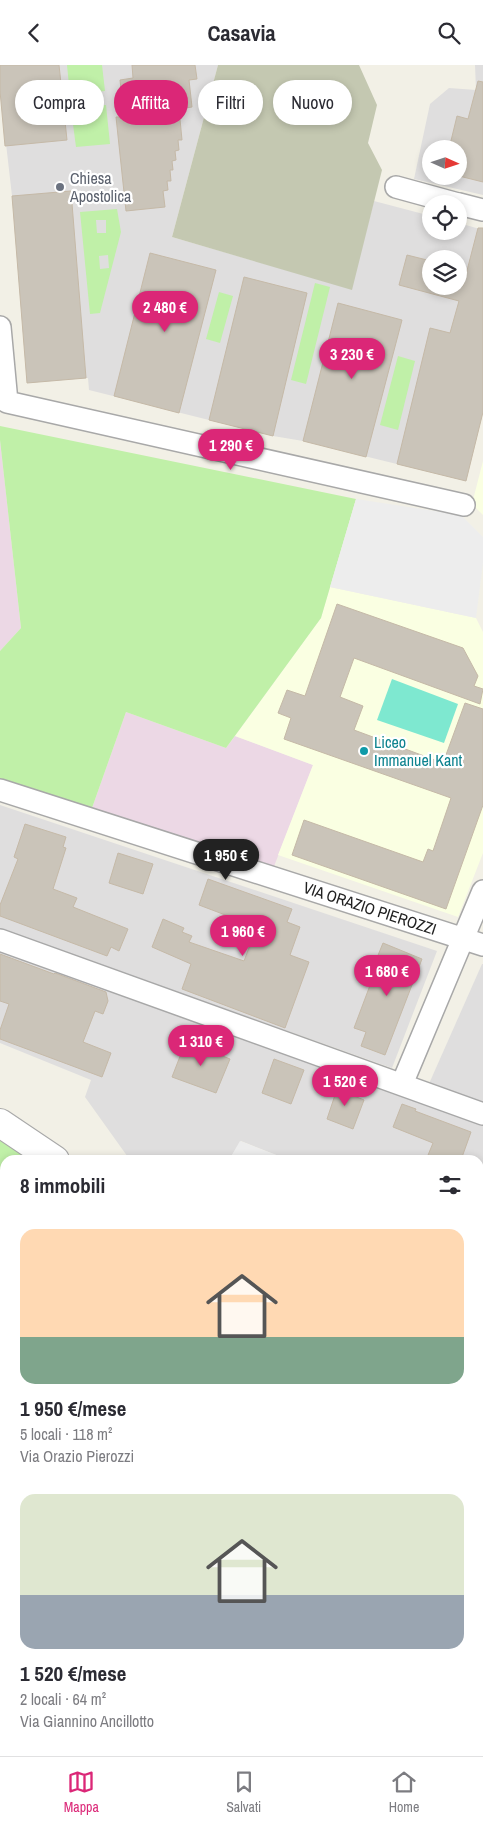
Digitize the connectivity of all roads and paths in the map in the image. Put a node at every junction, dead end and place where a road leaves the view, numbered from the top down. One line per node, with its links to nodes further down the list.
1 (396, 187): 2 (street)
2 (425, 195)
3 (467, 206): 4 (street)
4 (483, 210)
5 (0, 327): 6 (street)
6 (464, 505)
7 (0, 790): 10 (street, VIA ORAZIO PIEROZZI)
8 (483, 891): 10 (street)
9 (0, 940): 11 (street)
10 (473, 941): 11 (street)
11 (402, 1084): 12 (street)
12 (483, 1114)
13 (0, 1123): 14 (street)
14 (48, 1155)

